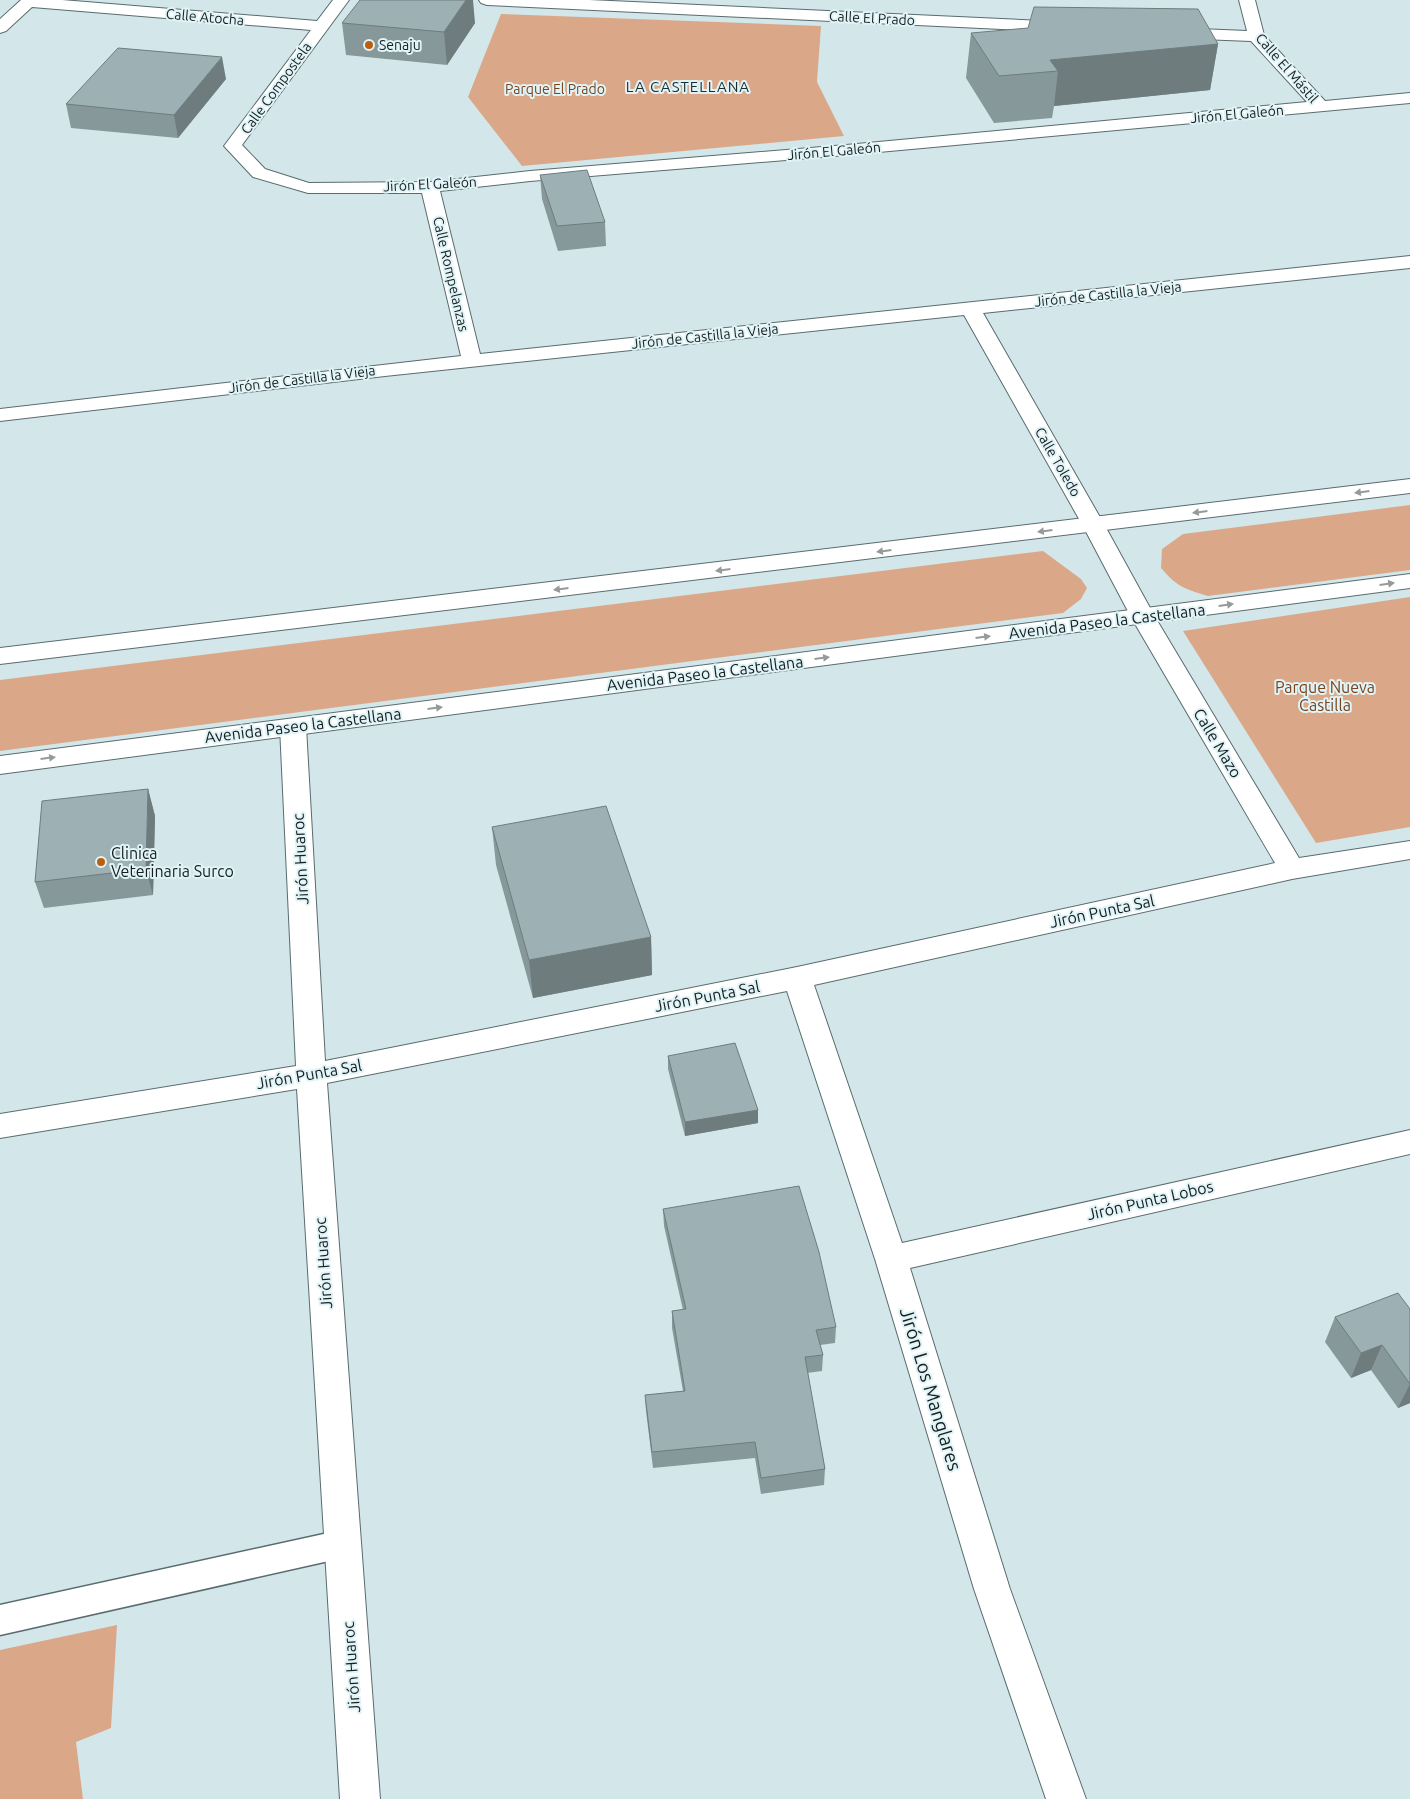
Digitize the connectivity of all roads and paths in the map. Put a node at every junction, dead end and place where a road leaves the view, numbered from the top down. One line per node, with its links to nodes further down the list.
1 (341, 0): 5 (street, Calle Compostela)
2 (487, 0): 7 (street, Calle El Prado)
3 (1248, 0): 9 (street, Calle El Mástil)
4 (29, 1): 5 (street, Calle Atocha); 6 (street)
5 (322, 26): 12 (street, Calle Compostela)
6 (0, 28)
7 (1077, 28)
8 (1156, 32): 9 (street)
9 (1256, 36): 11 (street, Calle El Mástil)
10 (1410, 98): 11 (street, Jirón El Galeón)
11 (1320, 106): 13 (street, Jirón El Galeón)
12 (259, 173): 13 (street, Jirón El Galeón)
13 (430, 186): 16 (street, Calle Rompelanzas)
14 (1410, 262): 15 (street, Jirón de Castilla la Vieja)
15 (970, 308): 16 (street, Jirón de Castilla la Vieja); 19 (street, Calle Toledo)
16 (472, 361): 17 (street, Jirón de Castilla la Vieja)
17 (0, 415)
18 (1410, 486): 19 (street, one-way to 19)
19 (1094, 526): 21 (street, Calle Toledo); 22 (street, one-way to 22)
20 (1410, 581): 21 (street, Avenida Paseo la Castellana, one-way to 20)
21 (1143, 617): 23 (street, Avenida Paseo la Castellana, one-way to 21); 26 (street, Calle Mazo)
22 (0, 656)
23 (293, 727): 24 (street, Avenida Paseo la Castellana, one-way to 23); 28 (street, Jirón Huaroc)
24 (0, 765)
25 (1410, 850): 26 (street, Jirón Punta Sal)
26 (1292, 869): 27 (street, Jirón Punta Sal)
27 (797, 978): 28 (street, Jirón Punta Sal); 31 (street, Jirón Los Manglares)
28 (311, 1075): 29 (street, Jirón Punta Sal); 32 (street, Jirón Huaroc)
29 (0, 1126)
30 (1410, 1142): 31 (street, Jirón Punta Lobos)
31 (891, 1259): 35 (street, Jirón Los Manglares)
32 (342, 1544): 33 (lane); 34 (street, Jirón Huaroc)
33 (0, 1620)
34 (360, 1799)
35 (1066, 1799)

